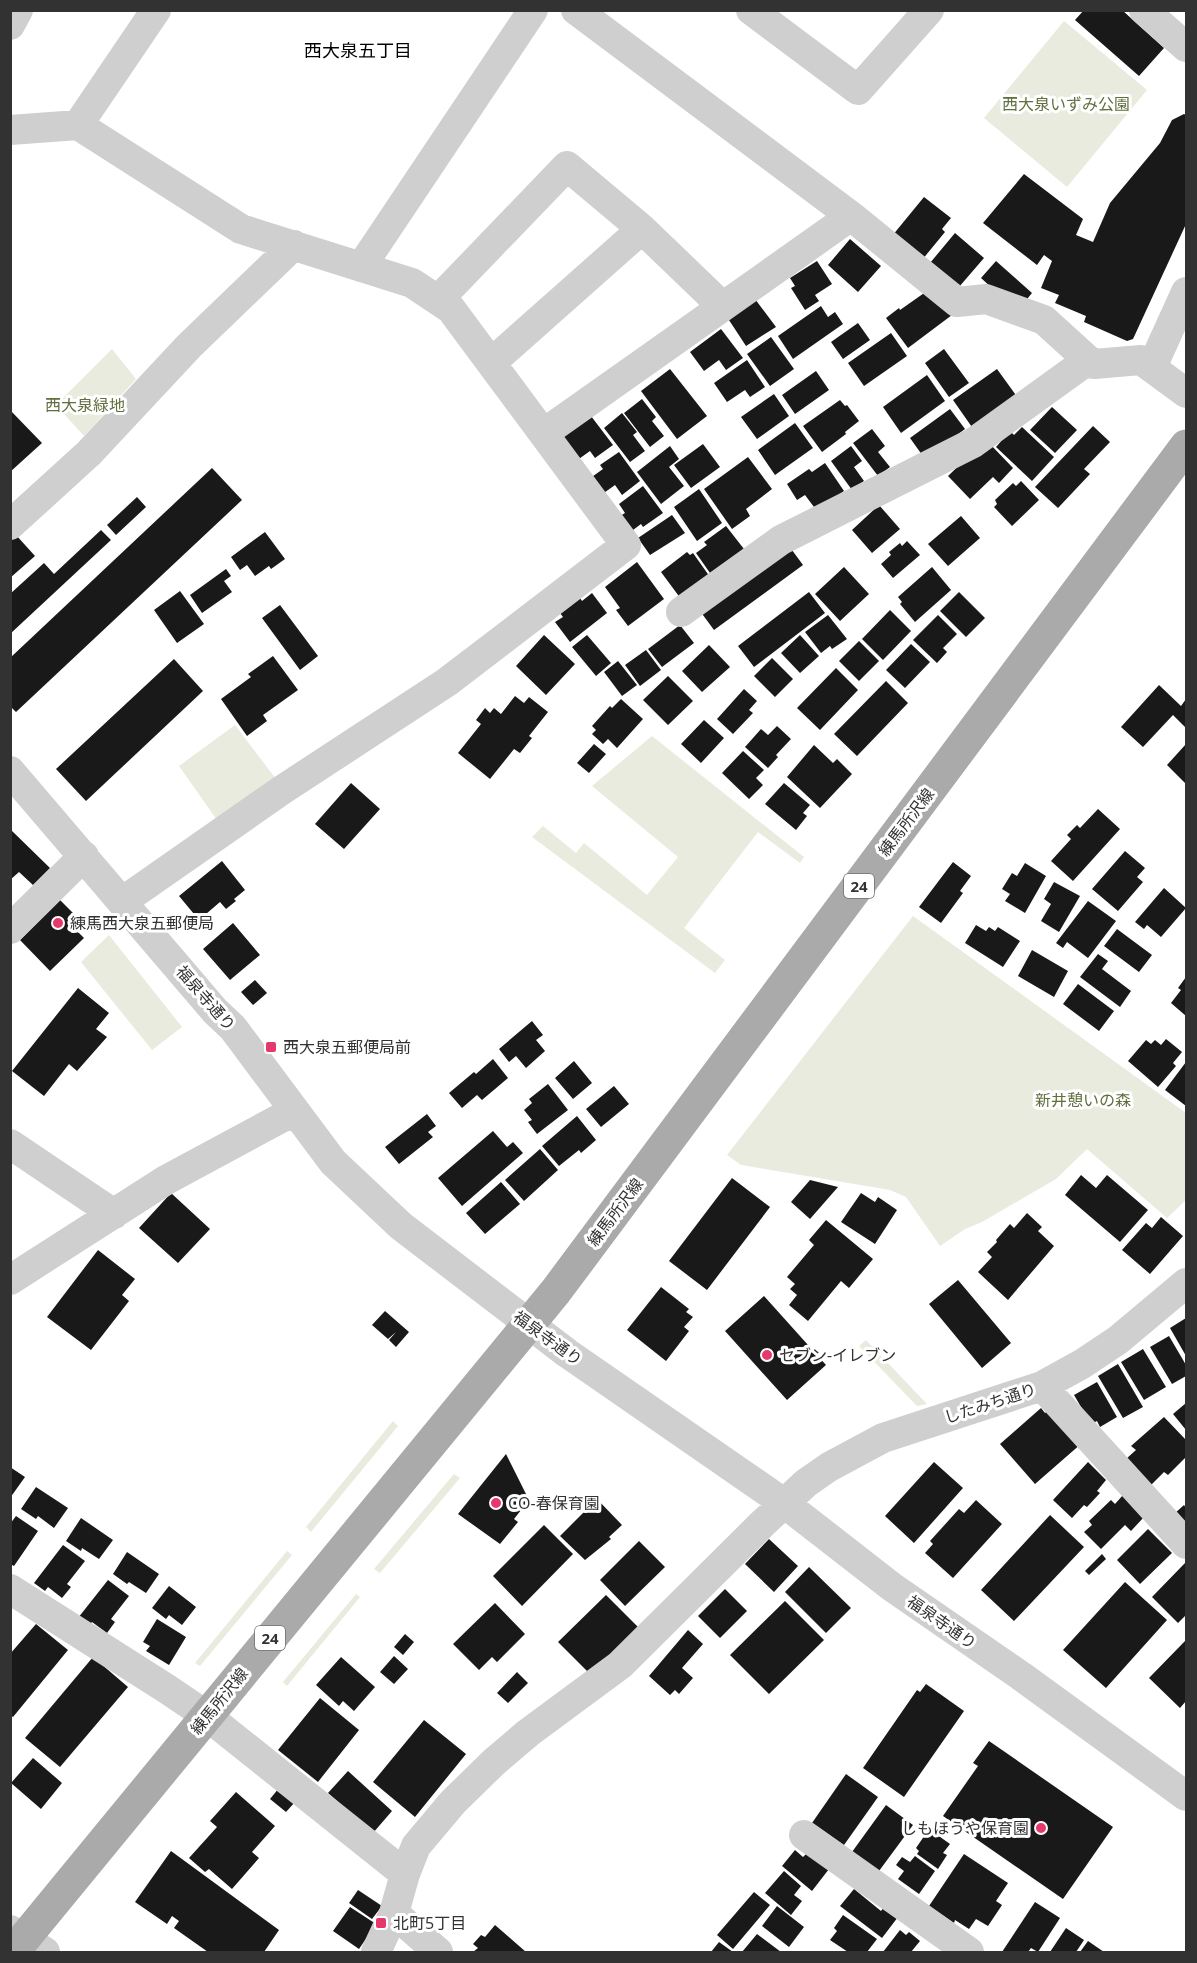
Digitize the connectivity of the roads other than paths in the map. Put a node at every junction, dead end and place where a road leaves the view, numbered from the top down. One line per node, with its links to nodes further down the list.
1 (18, 10): 8 (street)
2 (156, 10): 10 (street)
3 (533, 10): 15 (street)
4 (576, 10): 12 (street)
5 (751, 10): 6 (street)
6 (929, 10)
7 (1144, 10): 9 (street)
8 (10, 25)
9 (1186, 48)
10 (78, 125): 11 (street); 14 (street)
11 (10, 130)
12 (851, 216): 18 (street); 19 (street)
13 (642, 229): 17 (street); 18 (street); 20 (street)
14 (294, 245): 15 (street); 25 (street)
15 (361, 267): 17 (street)
16 (1186, 292): 21 (street)
17 (438, 300): 20 (street)
18 (722, 306): 23 (street)
19 (1088, 360): 21 (street); 26 (street)
20 (491, 363): 23 (street)
21 (1152, 367): 22 (street)
22 (1186, 393)
23 (544, 433): 29 (street)
24 (1186, 446): 36 (main road, 練馬所沢線 / 24)
25 (10, 525)
26 (681, 612)
27 (10, 771): 28 (street, 福泉寺通り)
28 (84, 856): 29 (street, 福泉寺通り); 30 (street)
29 (123, 901): 31 (street, 福泉寺通り)
30 (10, 928)
31 (294, 1111): 33 (street); 36 (street, 福泉寺通り)
32 (10, 1144): 33 (street)
33 (114, 1214): 34 (street)
34 (10, 1280)
35 (1186, 1283): 37 (street, したみち通り)
36 (529, 1324): 38 (street, 福泉寺通り); 41 (main road, 練馬所沢線 / 24)
37 (1042, 1386): 38 (street, したみち通り); 39 (street)
38 (784, 1503): 42 (street, 福泉寺通り); 44 (street, したみち通り)
39 (1186, 1545)
40 (10, 1589): 41 (street)
41 (207, 1716): 44 (street); 46 (main road, 練馬所沢線 / 24)
42 (1186, 1796)
43 (804, 1835): 49 (street)
44 (405, 1874): 45 (street, したみち通り)
45 (394, 1913): 47 (street, したみち通り); 48 (street)
46 (23, 1944)
47 (376, 1953)
48 (438, 1953)
49 (969, 1953)

